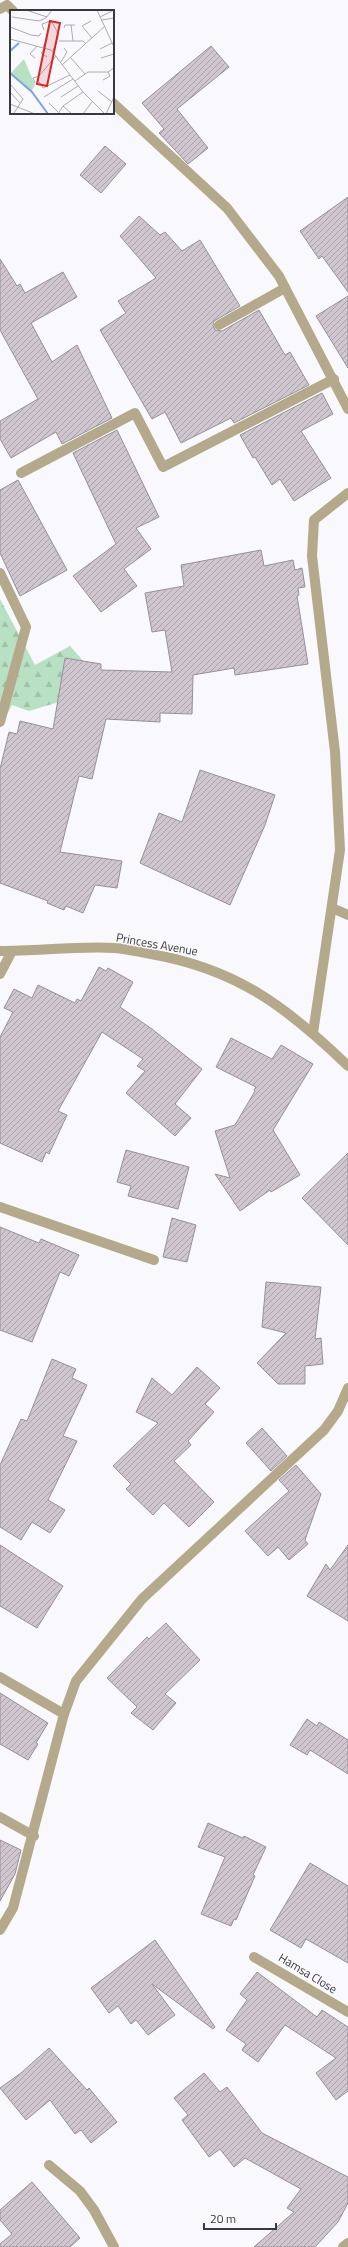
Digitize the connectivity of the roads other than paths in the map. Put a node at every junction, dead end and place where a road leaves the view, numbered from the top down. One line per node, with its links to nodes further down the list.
1 (0, 9): 2 (street)
2 (12, 10)
3 (114, 104): 4 (street)
4 (285, 288): 5 (street); 6 (street)
5 (219, 325)
6 (334, 379): 7 (street); 8 (street)
7 (348, 409)
8 (20, 473)
9 (348, 493): 12 (street)
10 (0, 574): 11 (street)
11 (0, 722)
12 (332, 908): 13 (street); 17 (street)
13 (348, 915)
14 (0, 951): 15 (street, Princess Avenue)
15 (12, 951): 16 (street); 17 (street, Princess Avenue)
16 (0, 974)
17 (314, 1033): 18 (street, Princess Avenue)
18 (348, 1066)
19 (0, 1207): 20 (street)
20 (154, 1260)
21 (348, 1388): 23 (street)
22 (0, 1677): 23 (street)
23 (64, 1714): 25 (street)
24 (0, 1817): 25 (street)
25 (34, 1836): 26 (street)
26 (0, 1930)
27 (254, 1956): 28 (street, Hamsa Close)
28 (348, 2012)
29 (50, 2165): 31 (street)
30 (348, 2243): 32 (street)
31 (114, 2247)
32 (342, 2247)

